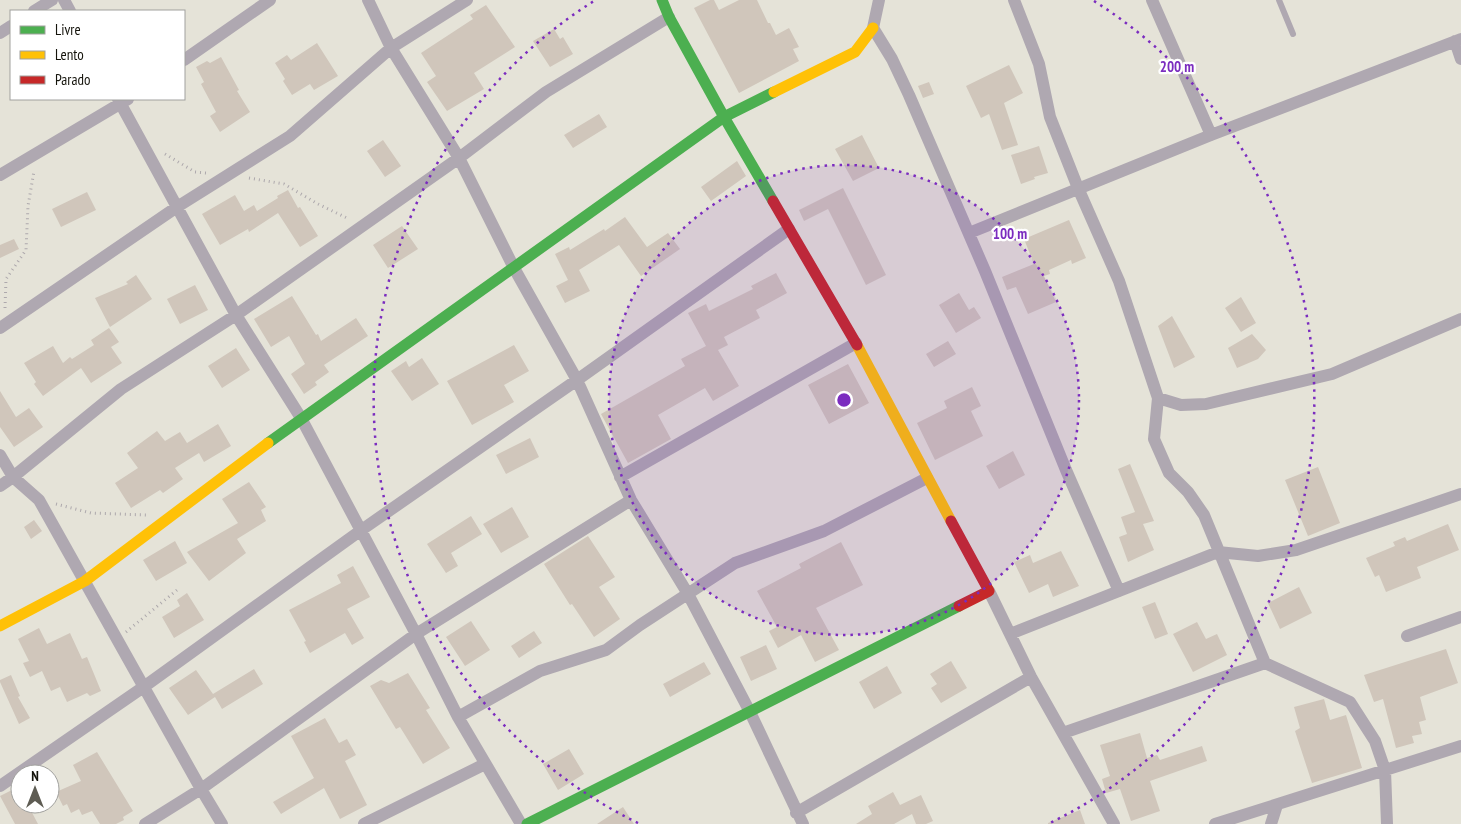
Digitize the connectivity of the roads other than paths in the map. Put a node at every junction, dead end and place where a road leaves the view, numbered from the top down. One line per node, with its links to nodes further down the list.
1 (52, 0): 10 (street)
2 (270, 0): 16 (street)
3 (368, 0): 15 (street)
4 (467, 0): 15 (street)
5 (662, 0): 11 (street)
6 (879, 0): 12 (street)
7 (1014, 0): 23 (street)
8 (1152, 0): 20 (street)
9 (1279, 0): 13 (lane)
10 (36, 10)
11 (669, 17): 19 (street); 21 (street)
12 (873, 28): 19 (street); 26 (street)
13 (1293, 34)
14 (1458, 40): 17 (street); 20 (street)
15 (391, 48): 21 (street); 24 (street)
16 (185, 59)
17 (1461, 59)
18 (122, 101): 22 (street); 24 (street)
19 (724, 118): 25 (street); 27 (street)
20 (1211, 135): 23 (street)
21 (459, 158): 27 (street); 28 (street)
22 (0, 175)
23 (1078, 188): 26 (street); 33 (street)
24 (176, 207): 28 (street); 30 (street)
25 (790, 229): 31 (street); 32 (street)
26 (969, 232): 46 (street)
27 (514, 268): 32 (street); 34 (street)
28 (236, 315): 34 (street); 36 (street)
29 (1461, 319): 33 (street)
30 (2, 326)
31 (856, 343): 37 (street); 38 (street)
32 (577, 380): 37 (street); 42 (street)
33 (1158, 398): 43 (street)
34 (301, 418): 42 (street); 44 (street)
35 (0, 455): 36 (street)
36 (13, 477): 39 (street); 44 (street)
37 (620, 477): 41 (street)
38 (927, 478): 45 (street); 47 (street)
39 (0, 486)
40 (1461, 494): 43 (street)
41 (631, 500): 47 (street); 50 (street)
42 (360, 531): 50 (street); 55 (street)
43 (1218, 552): 46 (street); 53 (street)
44 (85, 581): 49 (street); 55 (street)
45 (989, 591): 51 (street); 56 (street)
46 (1119, 592): 51 (street)
47 (688, 594): 56 (street); 57 (street)
48 (1461, 617): 52 (street)
49 (0, 626)
50 (416, 634): 57 (street); 63 (street)
51 (1010, 634): 54 (street)
52 (1406, 636)
53 (1265, 663): 58 (street); 61 (street)
54 (1031, 677): 58 (street); 65 (street)
55 (144, 686): 62 (street); 63 (street)
56 (750, 712): 65 (street); 70 (street)
57 (458, 717): 60 (street)
58 (1063, 733): 71 (street)
59 (1461, 746): 61 (street)
60 (485, 764): 68 (street); 69 (street)
61 (1385, 770): 64 (street); 74 (street)
62 (0, 786)
63 (201, 789): 66 (street); 67 (street)
64 (1277, 805): 72 (street); 73 (street)
65 (800, 818)
66 (145, 824)
67 (222, 824)
68 (364, 824)
69 (521, 824)
70 (527, 824)
71 (1114, 824)
72 (1215, 824)
73 (1271, 824)
74 (1387, 824)

